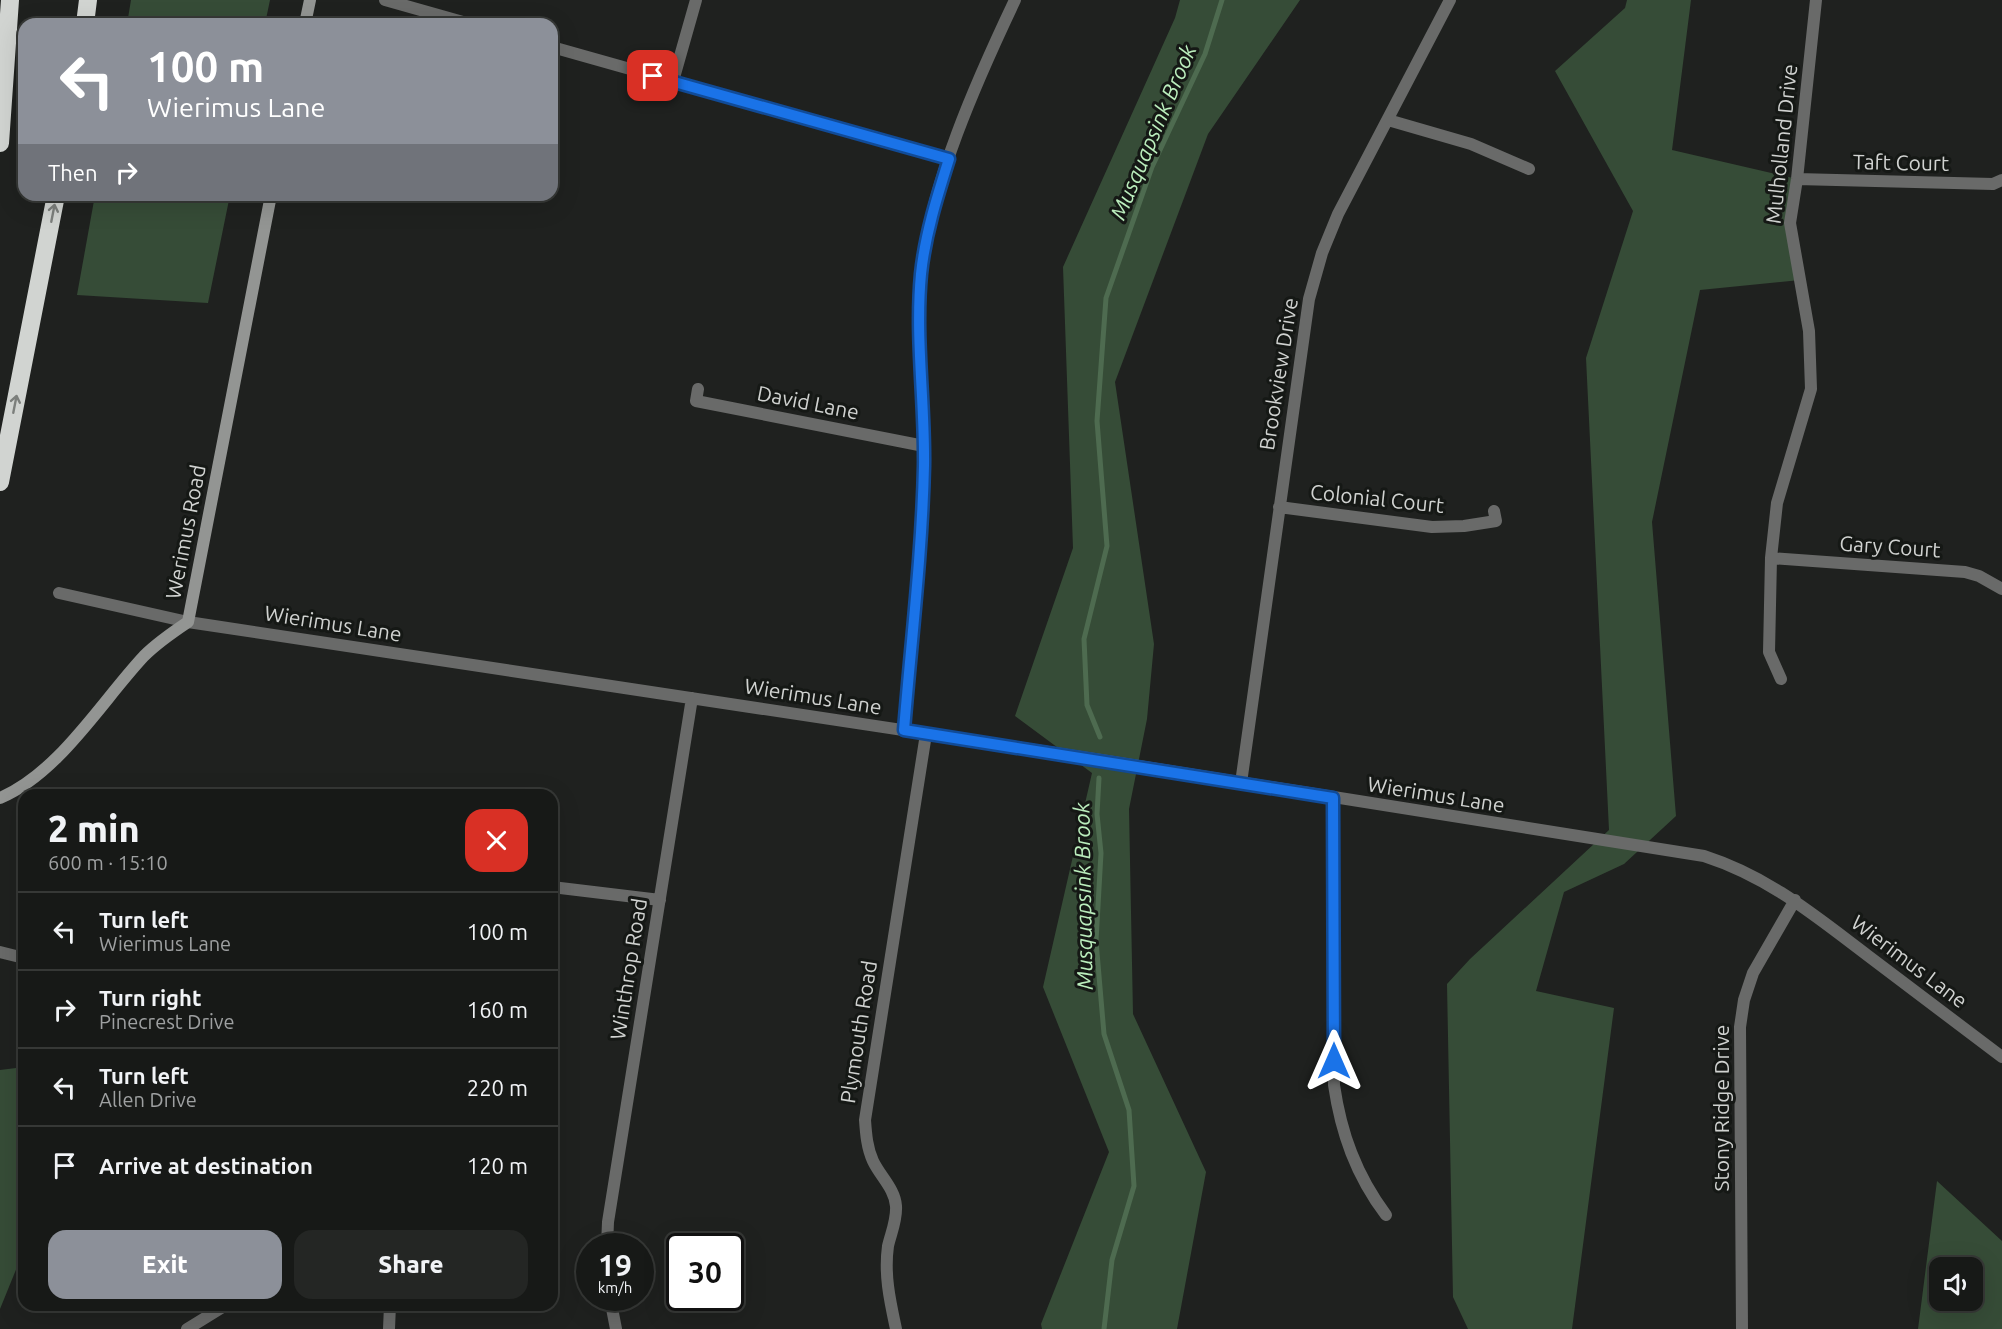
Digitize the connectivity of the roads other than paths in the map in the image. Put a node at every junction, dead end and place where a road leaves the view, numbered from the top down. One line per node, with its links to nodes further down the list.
1 (10, 0): 15 (highway)
2 (88, 0): 9 (highway)
3 (310, 0): 10 (main road)
4 (385, 0): 11 (street)
5 (696, 0): 13 (street)
6 (1016, 0): 16 (street)
7 (1450, 0): 14 (street, Brookview Drive)
8 (1816, 0): 18 (street, Mulholland Drive)
9 (86, 18)
10 (306, 18)
11 (449, 18)
12 (558, 49): 13 (street)
13 (674, 81): 16 (street)
14 (1388, 120): 17 (street); 25 (street, Brookview Drive)
15 (0, 143)
16 (949, 159): 23 (street)
17 (1529, 169)
18 (1797, 179): 19 (street, Taft Court); 27 (street, Mulholland Drive)
19 (2002, 180)
20 (55, 201): 24 (highway, one-way to 20)
21 (271, 201): 30 (main road, Werimus Road)
22 (698, 389): 23 (street, David Lane)
23 (924, 447): 33 (street)
24 (0, 482)
25 (1279, 507): 26 (street, Colonial Court); 35 (street, Brookview Drive)
26 (1494, 511)
27 (1771, 558): 28 (street, Gary Court); 31 (street, Mulholland Drive)
28 (2002, 589)
29 (58, 593): 30 (street, Wierimus Lane)
30 (188, 622): 32 (street, Wierimus Lane); 36 (main road, Werimus Road)
31 (1781, 679)
32 (692, 698): 33 (street, Wierimus Lane); 39 (street, Winthrop Road)
33 (904, 730): 34 (street, Wierimus Lane)
34 (926, 734): 35 (street, Wierimus Lane); 52 (street, Plymouth Road)
35 (1241, 783): 37 (street, Wierimus Lane)
36 (0, 798)
37 (1333, 798): 40 (street, Wierimus Lane); 44 (street)
38 (558, 888): 39 (street)
39 (660, 900): 45 (street, Winthrop Road)
40 (1795, 900): 43 (street, Wierimus Lane); 53 (street, Stony Ridge Drive)
41 (0, 952): 42 (street)
42 (18, 956)
43 (2002, 1058)
44 (1386, 1215)
45 (608, 1233)
46 (216, 1311): 49 (street)
47 (390, 1311): 50 (street)
48 (613, 1311): 51 (street)
49 (187, 1329)
50 (389, 1329)
51 (616, 1329)
52 (895, 1329)
53 (1742, 1329)

